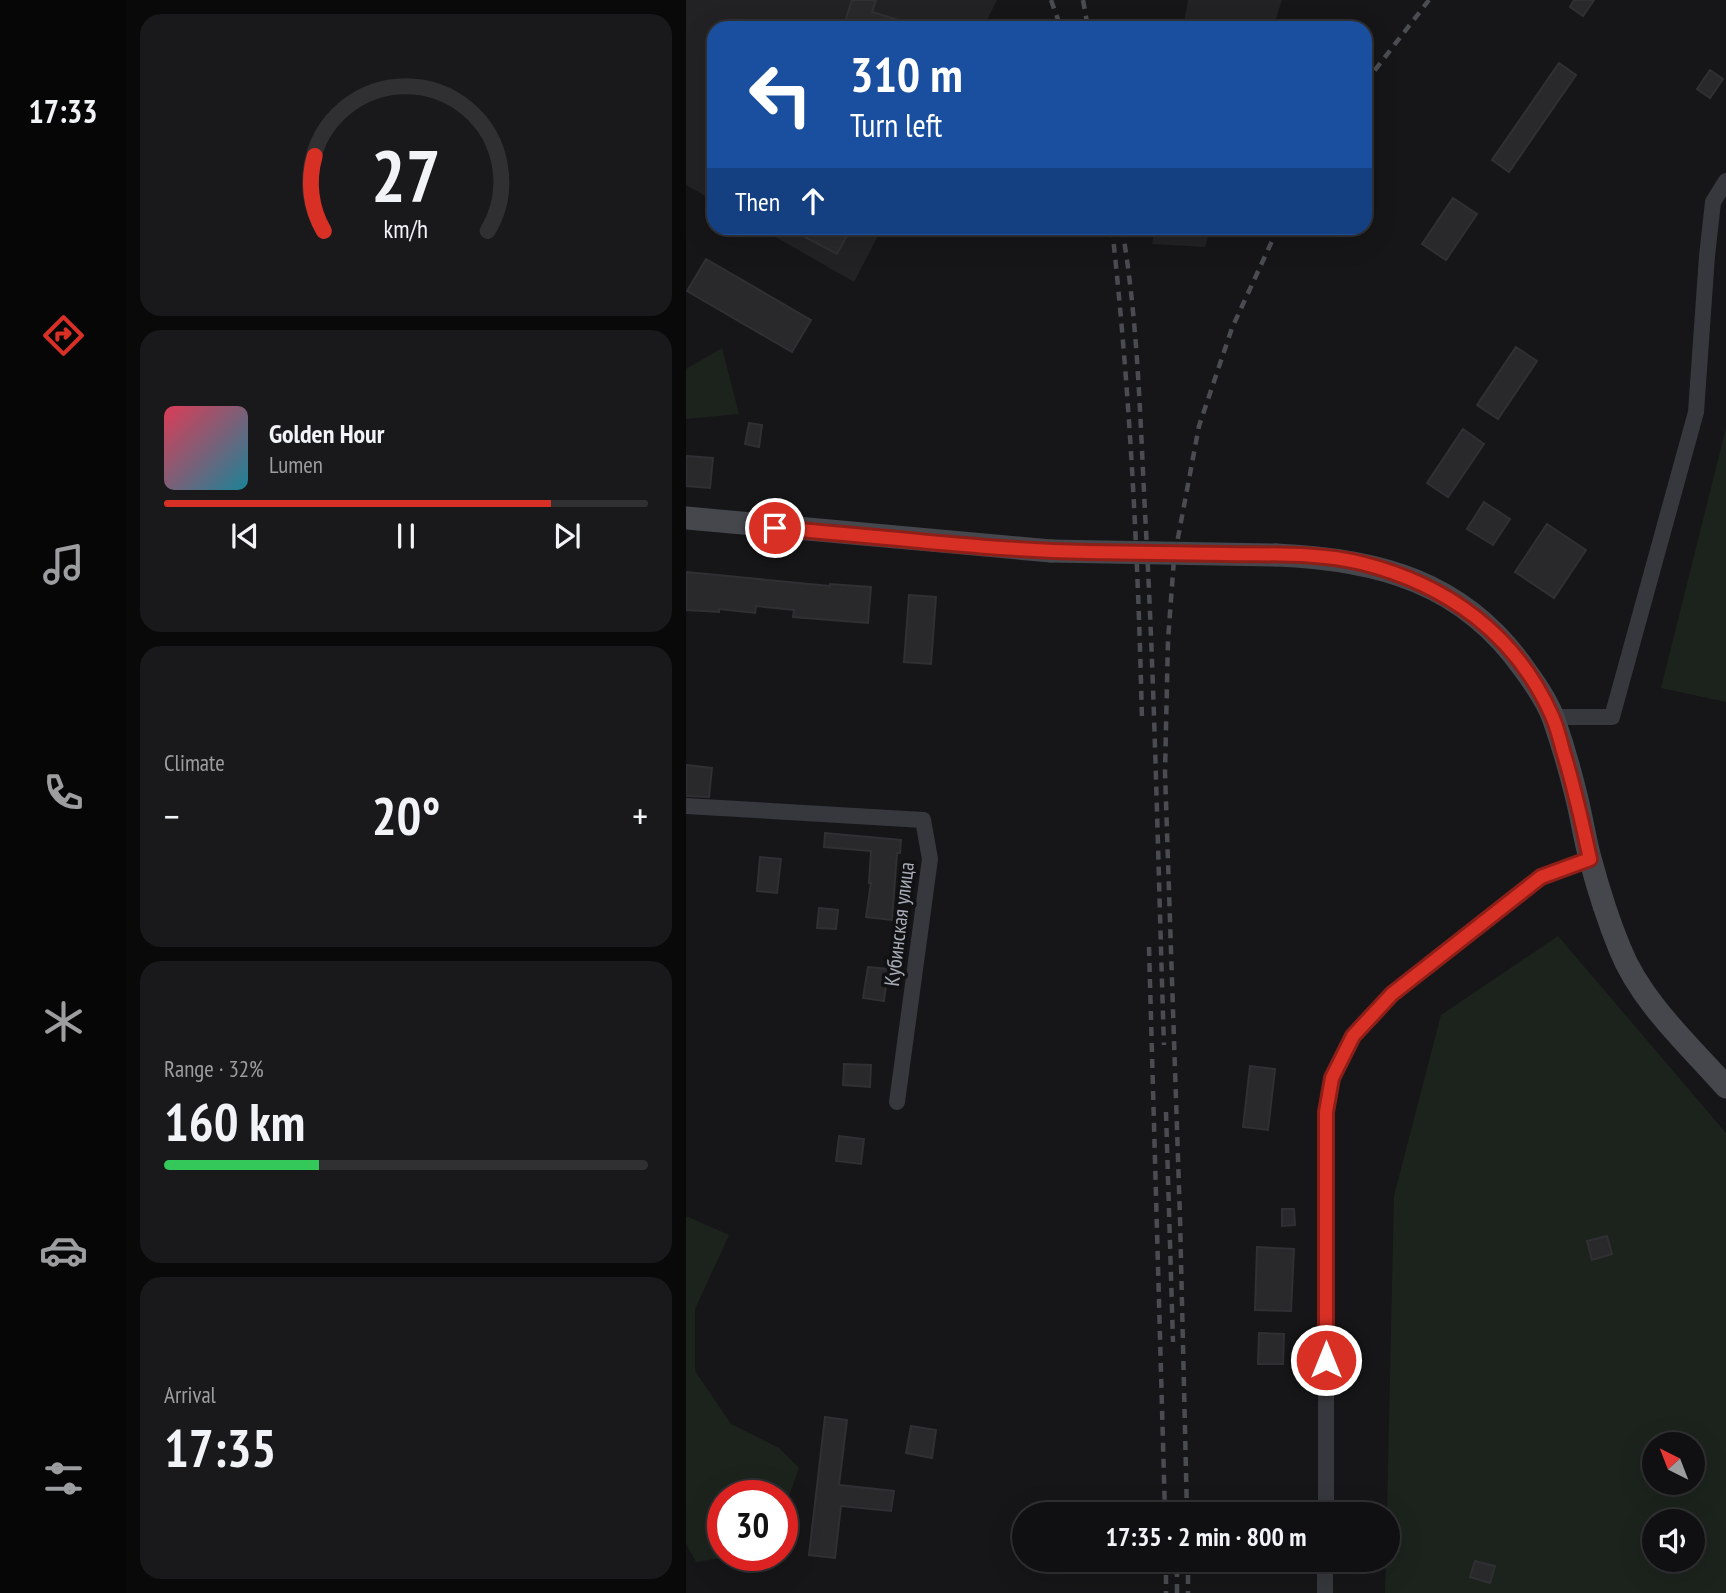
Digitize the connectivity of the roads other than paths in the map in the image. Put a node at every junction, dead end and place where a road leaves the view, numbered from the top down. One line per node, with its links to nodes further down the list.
1 (1726, 181): 3 (street)
2 (686, 518): 3 (main road, bridge)
3 (1553, 717): 5 (main road)
4 (686, 806): 7 (street, Кубинская улица)
5 (1590, 859): 6 (main road); 8 (street)
6 (1726, 1087)
7 (897, 1102)
8 (1326, 1502)
9 (1325, 1572): 10 (street)
10 (1325, 1593)

